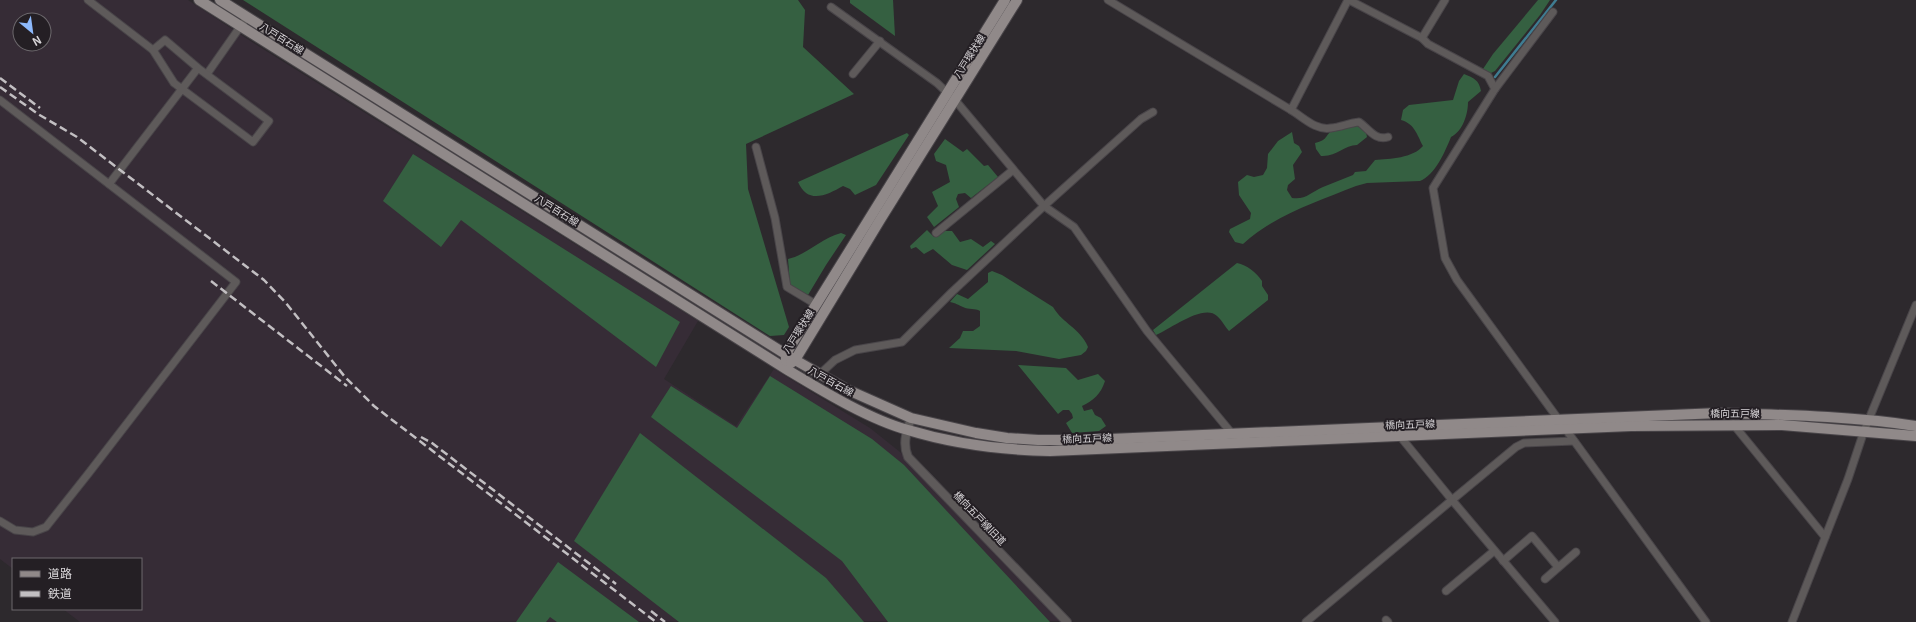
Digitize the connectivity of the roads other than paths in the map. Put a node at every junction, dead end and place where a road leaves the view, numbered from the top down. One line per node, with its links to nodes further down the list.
1 (88, 0): 15 (street)
2 (199, 0): 12 (main road, 八戸百石線)
3 (220, 0): 11 (main road, 八戸百石線)
4 (1005, 0): 21 (main road, 八戸環状線)
5 (1017, 0): 21 (main road, 八戸環状線)
6 (1108, 0): 23 (street)
7 (1349, 0): 13 (street); 23 (street)
8 (1445, 0): 13 (street)
9 (832, 6): 14 (street)
10 (1553, 12): 20 (street)
11 (247, 17): 12 (street); 33 (main road, 八戸百石線)
12 (241, 26): 17 (street); 34 (main road, 八戸百石線)
13 (1422, 38): 20 (street)
14 (880, 41): 18 (street); 21 (street)
15 (153, 50): 16 (street); 19 (street)
16 (198, 68): 17 (street); 19 (street)
17 (207, 74): 19 (street)
18 (853, 74)
19 (182, 89): 28 (street)
20 (1495, 89): 37 (street)
21 (951, 97): 27 (street); 31 (main road, 八戸環状線); 33 (main road, 八戸環状線)
22 (0, 100): 28 (street)
23 (1291, 110): 25 (street)
24 (1153, 112): 29 (street)
25 (1388, 137)
26 (756, 147): 31 (street)
27 (1013, 170): 29 (street); 30 (street)
28 (109, 184): 53 (street)
29 (1044, 206): 35 (street); 46 (street)
30 (936, 233)
31 (817, 305): 33 (main road, 八戸環状線)
32 (1916, 305): 38 (street)
33 (791, 357): 34 (main road, 八戸環状線); 35 (main road, 八戸百石線)
34 (786, 369): 42 (main road, 八戸百石線)
35 (820, 374): 36 (main road, 八戸百石線)
36 (911, 418): 42 (street, 橋向五戸線旧道); 46 (main road, 橋向五戸線)
37 (1558, 419): 38 (main road, 橋向五戸線); 40 (main road, 橋向五戸線); 44 (street)
38 (1869, 421): 41 (main road, 橋向五戸線); 45 (street)
39 (1733, 424): 44 (main road, 橋向五戸線); 45 (main road, 橋向五戸線); 54 (street)
40 (1393, 426): 46 (main road, 橋向五戸線); 48 (street)
41 (1916, 426)
42 (907, 430): 51 (main road, 橋向五戸線); 61 (street, 橋向五戸線旧道)
43 (1553, 430): 44 (main road, 橋向五戸線); 48 (main road, 橋向五戸線); 50 (street)
44 (1566, 430): 49 (street)
45 (1864, 431): 47 (main road, 橋向五戸線); 54 (street)
46 (1232, 432): 51 (street)
47 (1916, 436)
48 (1401, 437): 51 (main road, 橋向五戸線); 52 (street)
49 (1574, 441): 50 (street); 64 (street)
50 (1553, 442): 52 (street)
51 (1240, 443)
52 (1452, 500): 55 (street); 62 (street)
53 (0, 521)
54 (1825, 537): 65 (street)
55 (1494, 551): 57 (street); 60 (street)
56 (1576, 552): 58 (street)
57 (1503, 561): 58 (street); 63 (street)
58 (1558, 567): 59 (street)
59 (1545, 579)
60 (1446, 591)
61 (1067, 622)
62 (1306, 622)
63 (1555, 622)
64 (1706, 622)
65 (1792, 622)

